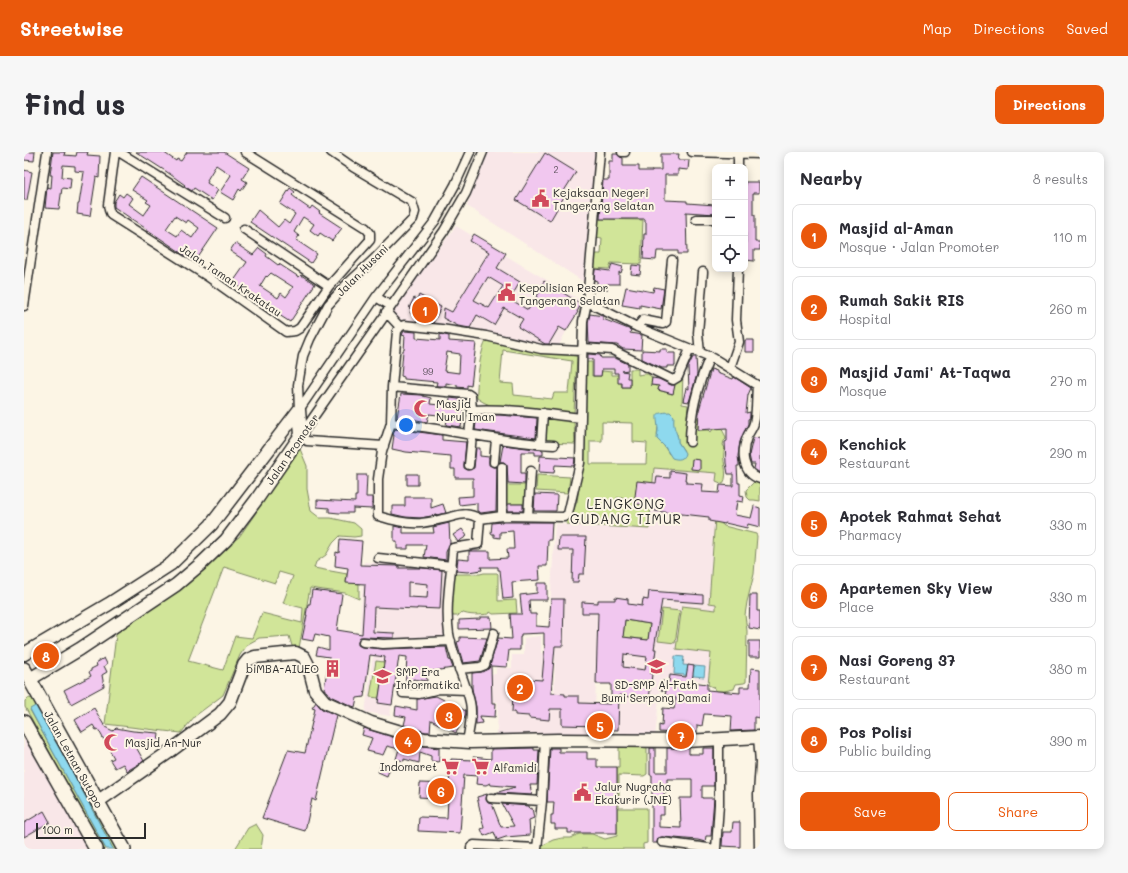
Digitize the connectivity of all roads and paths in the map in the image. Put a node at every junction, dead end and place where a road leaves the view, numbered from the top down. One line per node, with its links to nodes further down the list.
1 (47, 152): 22 (street)
2 (115, 152): 20 (street, Jalan Taman Krakatau)
3 (119, 152): 13 (street)
4 (245, 152): 20 (street)
5 (331, 152): 34 (street, Jalan Husani)
6 (470, 152): 21 (street, Jalan Promoter)
7 (483, 152): 24 (street, Jalan Promoter)
8 (600, 152): 23 (street)
9 (692, 152): 10 (street)
10 (733, 153): 11 (street); 12 (street)
11 (760, 154)
12 (737, 164)
13 (225, 218)
14 (696, 219): 15 (street)
15 (712, 219)
16 (244, 229): 20 (street)
17 (672, 260): 26 (street)
18 (704, 272): 29 (street)
19 (738, 272): 31 (street)
20 (330, 286)
21 (376, 297): 24 (street); 34 (street, Jalan Promoter)
22 (24, 302)
23 (587, 302): 26 (street); 27 (street)
24 (389, 309): 25 (street); 40 (street, Jalan Promoter)
25 (400, 327): 27 (street); 33 (street)
26 (637, 327): 28 (street)
27 (583, 349): 28 (street); 37 (street)
28 (690, 349): 29 (street)
29 (700, 353): 30 (street)
30 (710, 356): 31 (street); 42 (street)
31 (730, 368): 32 (street)
32 (759, 386): 50 (street)
33 (392, 387): 35 (street); 38 (street)
34 (299, 410): 40 (street, Jalan Husani); 59 (street, Jalan Promoter)
35 (472, 410): 36 (street); 39 (street)
36 (543, 413): 37 (street); 43 (street)
37 (581, 418): 52 (street)
38 (391, 423): 39 (street); 45 (street)
39 (470, 434): 41 (street); 47 (street)
40 (301, 435): 45 (street); 61 (street, Jalan Promoter)
41 (496, 439): 43 (street); 46 (street)
42 (690, 442)
43 (542, 444): 44 (street)
44 (554, 445)
45 (384, 446): 53 (street)
46 (494, 462)
47 (469, 465)
48 (502, 467): 51 (street)
49 (531, 471): 52 (street)
50 (760, 479)
51 (502, 516): 52 (street); 53 (street)
52 (528, 516)
53 (480, 519): 55 (street)
54 (378, 558): 55 (street)
55 (452, 566): 57 (street)
56 (494, 633): 60 (street)
57 (451, 641): 58 (street); 60 (street)
58 (363, 642)
59 (24, 654)
60 (460, 669): 62 (street)
61 (26, 677): 65 (main road, Jalan Letnan Sutopo)
62 (467, 690): 63 (street); 70 (street)
63 (403, 692)
64 (24, 695): 65 (main road)
65 (41, 702): 73 (main road, Jalan Letnan Sutopo)
66 (24, 722): 76 (main road)
67 (759, 737): 68 (street); 80 (street)
68 (719, 739): 69 (street); 79 (street)
69 (545, 740): 70 (street); 72 (street)
70 (467, 742): 73 (street)
71 (491, 798): 72 (street)
72 (542, 801): 75 (street)
73 (97, 802): 77 (main road, Jalan Letnan Sutopo)
74 (662, 842): 79 (street)
75 (537, 848): 78 (street)
76 (96, 849)
77 (124, 849)
78 (471, 849)
79 (717, 849)
80 (759, 849)

